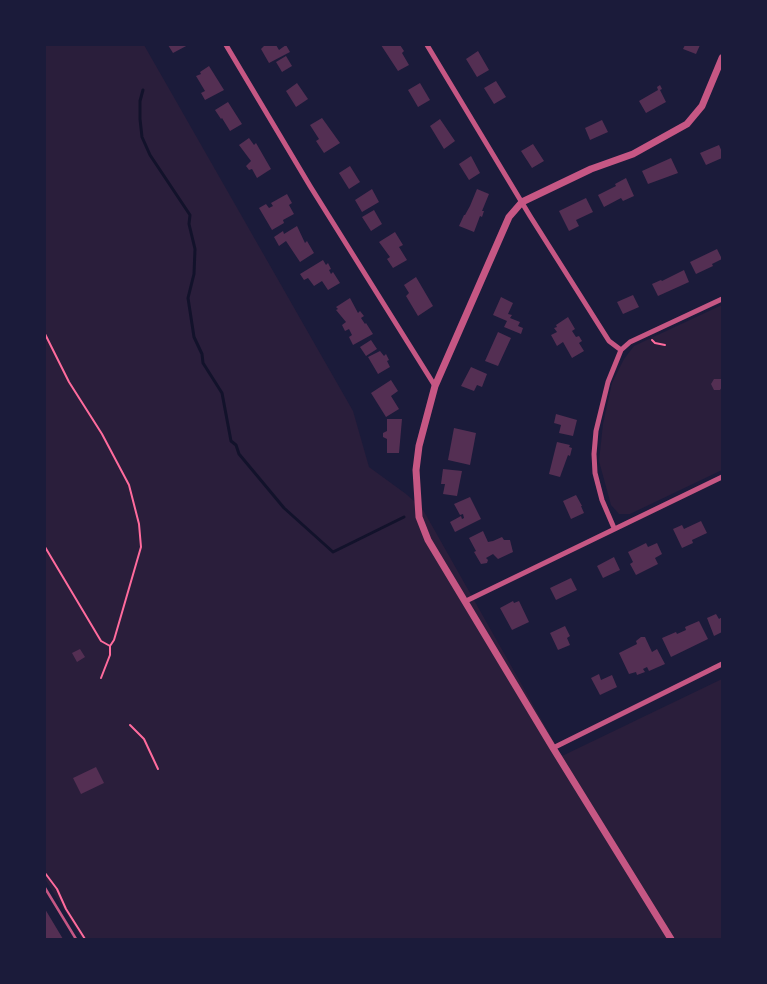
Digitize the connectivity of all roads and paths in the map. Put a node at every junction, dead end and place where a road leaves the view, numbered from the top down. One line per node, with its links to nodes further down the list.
1 (226, 45): 10 (street)
2 (428, 45): 4 (street)
3 (722, 58): 4 (street)
4 (522, 202): 9 (street); 10 (street)
5 (722, 299): 7 (street)
6 (45, 334): 15 (path)
7 (647, 334): 8 (path); 9 (street)
8 (665, 345)
9 (620, 350): 12 (street)
10 (435, 386): 14 (street)
11 (722, 477): 12 (street)
12 (614, 528): 14 (street)
13 (45, 547): 15 (path)
14 (466, 601): 19 (street)
15 (110, 646): 17 (path)
16 (722, 664): 19 (street)
17 (101, 678)
18 (130, 725): 20 (path)
19 (553, 748): 25 (street)
20 (158, 769)
21 (45, 873): 24 (path)
22 (45, 888): 23 (lane)
23 (76, 939)
24 (85, 939)
25 (671, 939)

